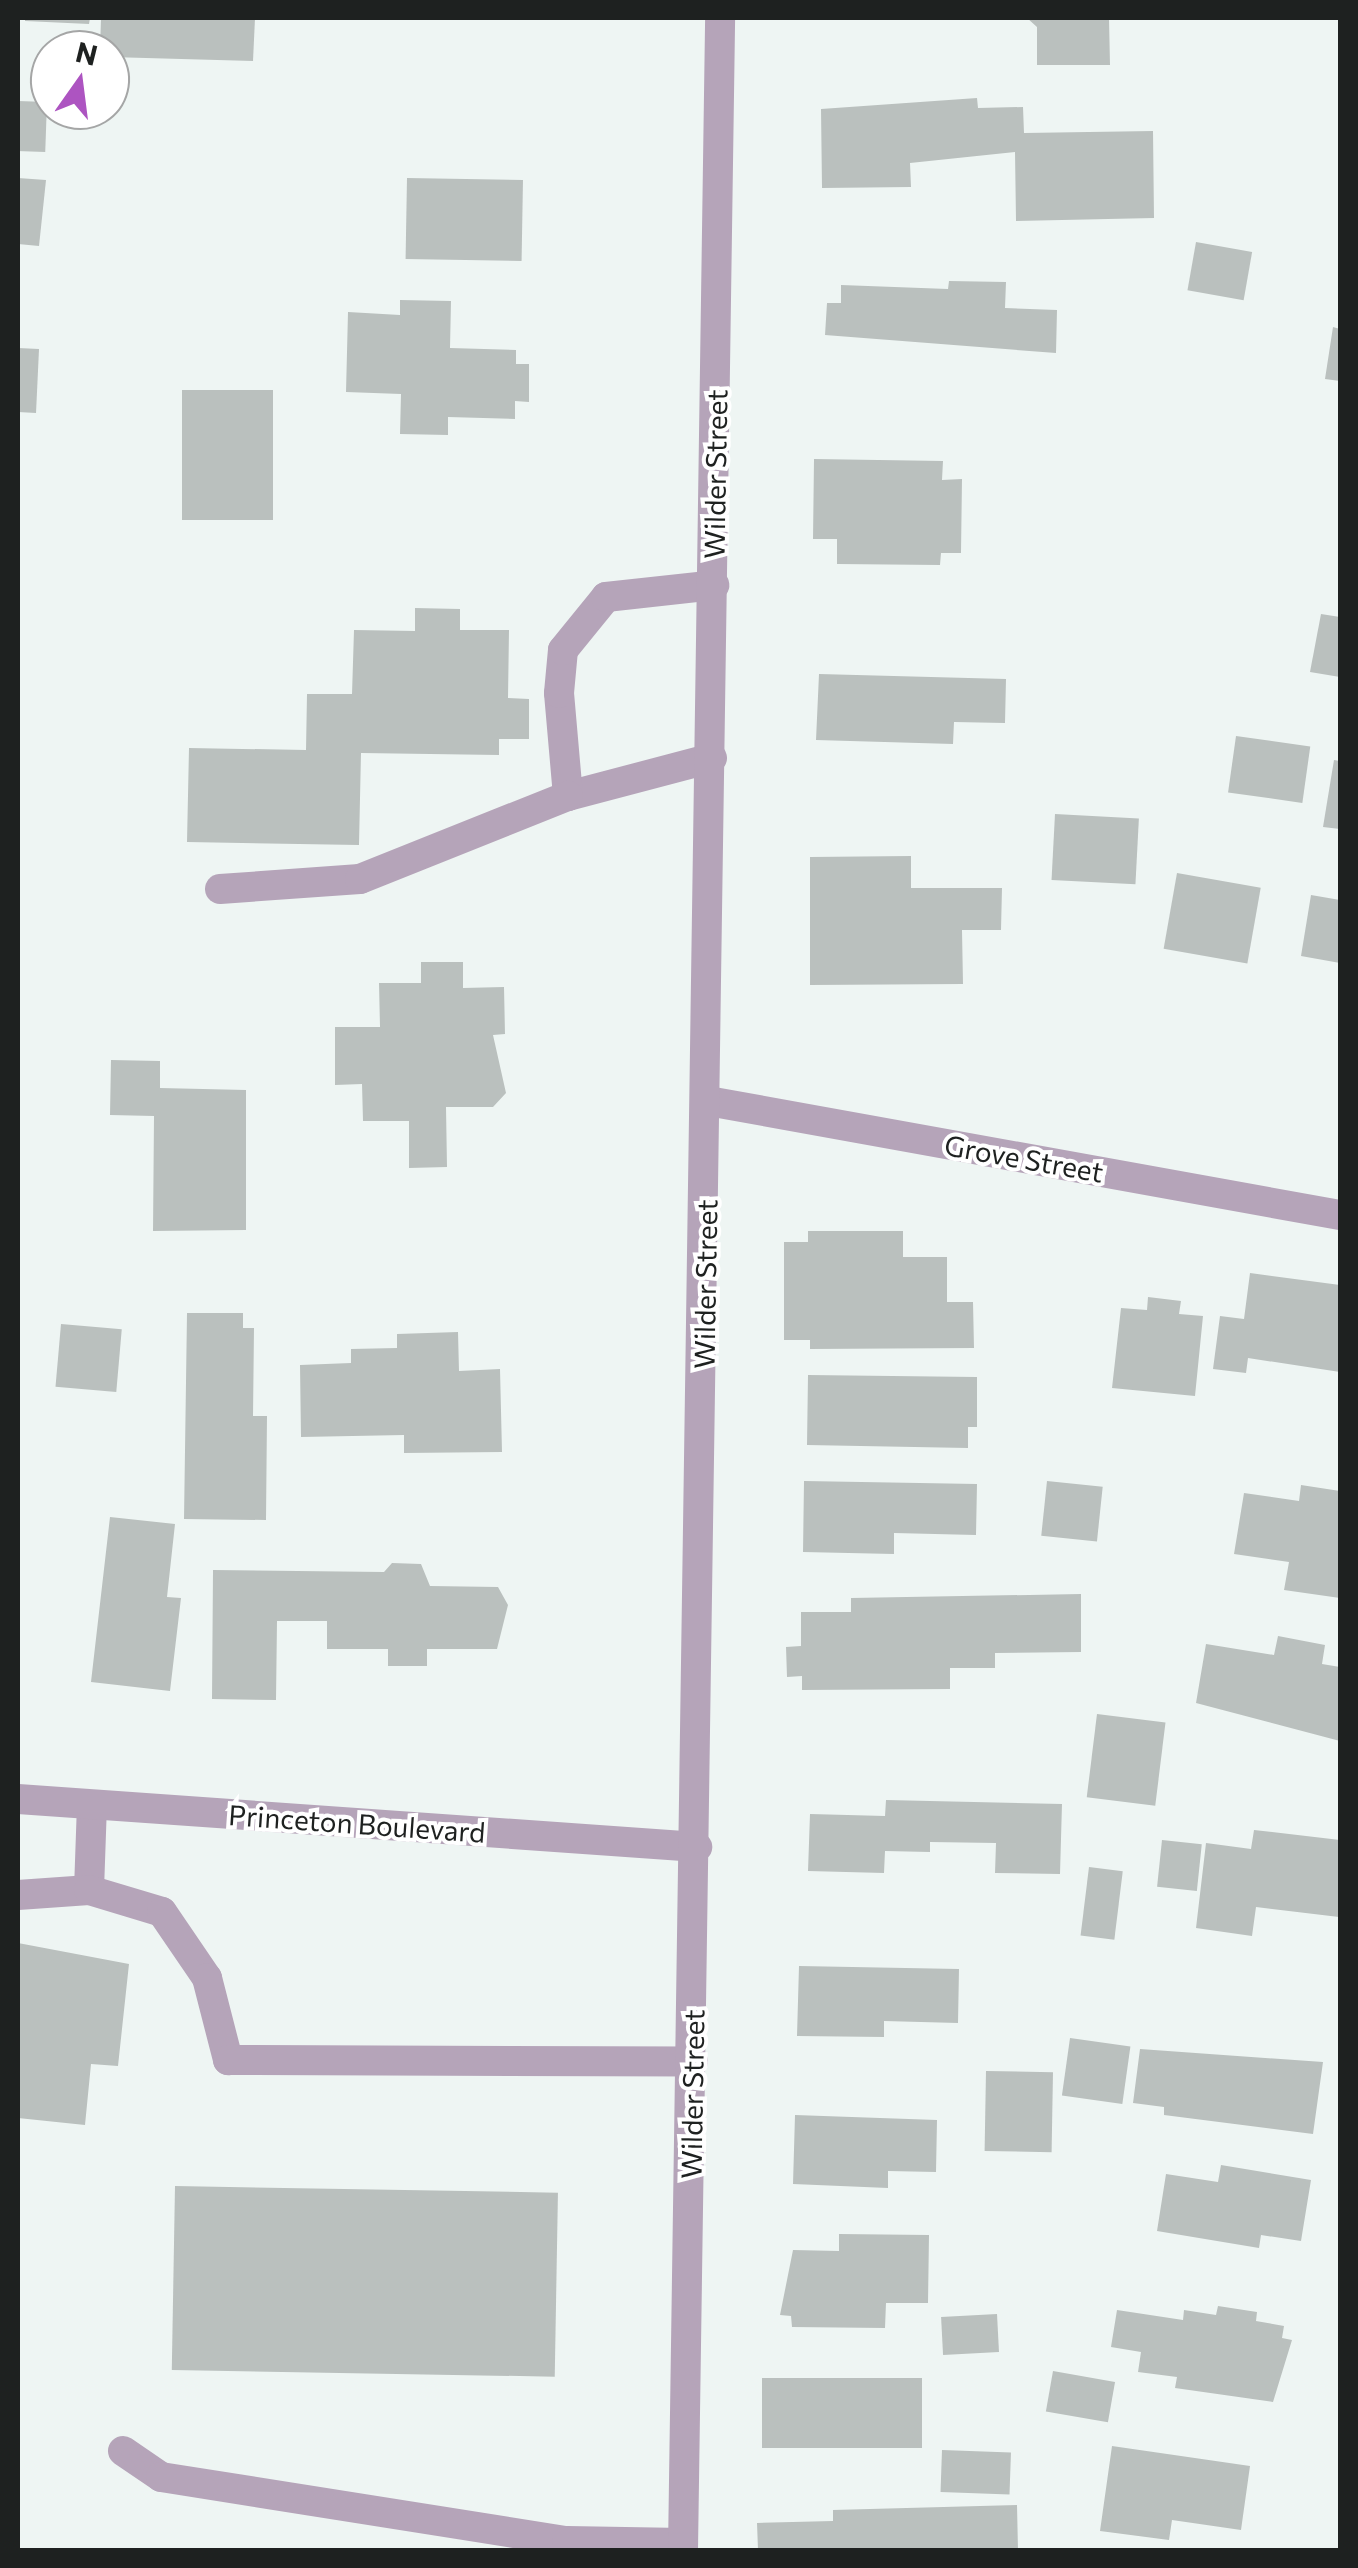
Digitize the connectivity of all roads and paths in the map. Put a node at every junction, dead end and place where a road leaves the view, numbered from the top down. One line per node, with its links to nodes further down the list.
1 (720, 18): 2 (street, Wilder Street)
2 (714, 585): 3 (street, Wilder Street); 4 (street)
3 (712, 758): 4 (street); 6 (street, Wilder Street)
4 (568, 796): 5 (street)
5 (220, 889)
6 (708, 1101): 7 (street, Grove Street); 10 (street, Wilder Street)
7 (1340, 1215)
8 (18, 1800): 9 (street, Princeton Boulevard)
9 (92, 1804): 10 (street, Princeton Boulevard); 11 (street)
10 (697, 1846): 13 (street, Wilder Street)
11 (89, 1890): 12 (street); 13 (street)
12 (18, 1895)
13 (693, 2062): 15 (street, Wilder Street)
14 (124, 2450): 15 (street)
15 (683, 2547)

